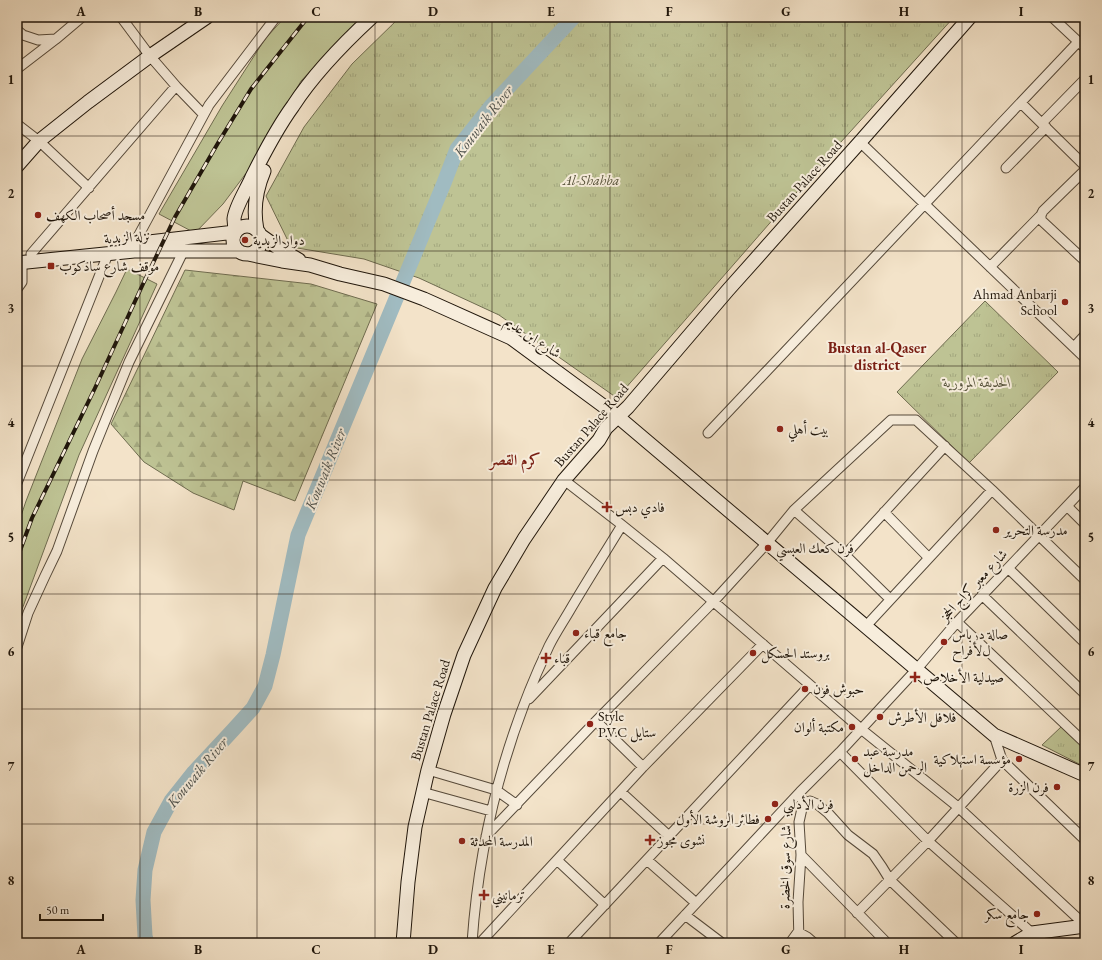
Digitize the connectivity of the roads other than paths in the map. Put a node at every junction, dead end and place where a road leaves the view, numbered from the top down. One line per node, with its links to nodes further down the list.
1 (82, 17): 10 (street)
2 (121, 17): 12 (street)
3 (207, 17): 12 (main road)
4 (276, 17): 17 (street)
5 (372, 17): 29 (main road)
6 (380, 17): 30 (main road)
7 (970, 17): 21 (main road, Bustan Palace Road)
8 (1052, 17): 11 (street)
9 (17, 30): 10 (street)
10 (56, 39): 13 (street)
11 (1082, 45): 16 (street)
12 (150, 56): 15 (street); 20 (main road)
13 (17, 69)
14 (1083, 85): 19 (street)
15 (176, 86): 17 (street); 26 (street)
16 (1021, 103): 19 (street); 27 (street)
17 (203, 114): 31 (street)
18 (17, 124): 20 (street)
19 (1044, 125): 23 (street); 24 (street)
20 (39, 141): 22 (main road); 26 (street)
21 (860, 142): 27 (street); 44 (main road, Bustan Palace Road)
22 (17, 166)
23 (1085, 166)
24 (1006, 168)
25 (1085, 170): 28 (street)
26 (89, 188): 35 (street)
27 (925, 205): 38 (street); 45 (street)
28 (1041, 215): 36 (street); 38 (street)
29 (236, 232): 30 (main road); 31 (main road, نزلة الزبدية); 33 (main road)
30 (258, 232): 33 (main road); 37 (main road)
31 (134, 244): 35 (main road, نزلة الزبدية)
32 (183, 252): 33 (main road, نزلة الزبدية); 34 (main road, نزلة الزبدية); 70 (street)
33 (241, 252): 37 (main road)
34 (108, 254): 35 (main road, نزلة الزبدية); 48 (street)
35 (22, 259): 39 (street)
36 (1085, 262)
37 (310, 265): 44 (main road, شارع ابن عديم)
38 (990, 267): 42 (street)
39 (20, 286): 40 (street)
40 (17, 295)
41 (1085, 335): 42 (street)
42 (1074, 347): 43 (street)
43 (1085, 358)
44 (618, 416): 47 (main road, Bustan Palace Road); 57 (main road, شارع ابن عديم)
45 (708, 433)
46 (945, 446): 50 (street); 52 (street); 53 (street)
47 (564, 480): 54 (street); 82 (main road, Bustan Palace Road)
48 (17, 483)
49 (1085, 487): 51 (street, شارع معبر كراج الحجز)
50 (992, 490): 56 (street); 60 (street)
51 (1067, 506): 55 (street); 56 (street, شارع معبر كراج الحجز)
52 (794, 510): 57 (street); 58 (street)
53 (884, 512): 58 (street); 60 (street)
54 (622, 524): 59 (street); 74 (street)
55 (1085, 524)
56 (1039, 536): 61 (street, شارع معبر كراج الحجز); 62 (street)
57 (768, 543): 65 (street); 67 (main road, شارع ابن عديم)
58 (845, 555): 64 (street)
59 (662, 558): 65 (street); 74 (street)
60 (929, 558): 64 (street)
61 (1008, 568): 63 (street, شارع معبر كراج الحجز); 68 (street)
62 (1085, 580)
63 (982, 595): 66 (street, شارع معبر كراج الحجز); 73 (street)
64 (890, 599): 67 (street)
65 (714, 601): 69 (street); 75 (street)
66 (957, 622): 71 (street, شارع معبر كراج الحجز); 78 (street)
67 (866, 626): 71 (main road, شارع ابن عديم)
68 (1085, 643)
69 (763, 644): 72 (street); 81 (street)
70 (17, 647)
71 (916, 670): 76 (street, شارع معبر كراج الحجز); 77 (main road, شارع ابن عديم)
72 (810, 685): 76 (street); 93 (street)
73 (1085, 694)
74 (525, 703): 84 (street)
75 (596, 721): 81 (street); 89 (street)
76 (861, 729): 79 (street, شارع معبر كراج الحجز); 90 (street)
77 (994, 736): 80 (street); 83 (main road, شارع ابن عديم)
78 (1085, 743)
79 (840, 752): 87 (street, شارع معبر كراج الحجز); 95 (street)
80 (1002, 760): 90 (street); 94 (street)
81 (643, 767): 86 (street)
82 (428, 770): 84 (street); 85 (main road, Bustan Palace Road)
83 (1085, 775)
84 (496, 790): 89 (street); 91 (street)
85 (422, 792): 91 (street); 107 (main road, Bustan Palace Road)
86 (621, 792): 93 (street); 97 (street)
87 (800, 792): 88 (street, شارع سوق الخضرة); 100 (street, شارع معبر كراج الحجز)
88 (803, 804): 96 (street, شارع سوق الخضرة); 99 (street)
89 (517, 805): 92 (street)
90 (958, 808): 95 (street); 104 (street)
91 (491, 811): 92 (street)
92 (486, 836): 108 (street)
93 (669, 836): 98 (street)
94 (1085, 840)
95 (928, 841): 99 (street); 106 (street)
96 (801, 855): 102 (street); 105 (street, شارع سوق الخضرة)
97 (557, 860): 101 (street); 109 (street)
98 (647, 860): 100 (street); 101 (street)
99 (890, 880): 102 (street); 117 (street)
100 (696, 903): 103 (street, شارع معبر كراج الحجز)
101 (605, 905): 110 (street)
102 (857, 913): 116 (street)
103 (685, 915): 111 (street, شارع معبر كراج الحجز); 112 (street)
104 (1085, 926): 106 (main road)
105 (798, 932): 113 (street); 114 (street, شارع سوق الخضرة); 115 (street)
106 (1032, 933): 118 (main road); 119 (street)
107 (403, 943)
108 (472, 943)
109 (480, 943)
110 (569, 943)
111 (659, 943)
112 (722, 943)
113 (790, 943)
114 (799, 943)
115 (814, 943)
116 (887, 943)
117 (956, 943)
118 (1015, 943)
119 (1042, 943)

